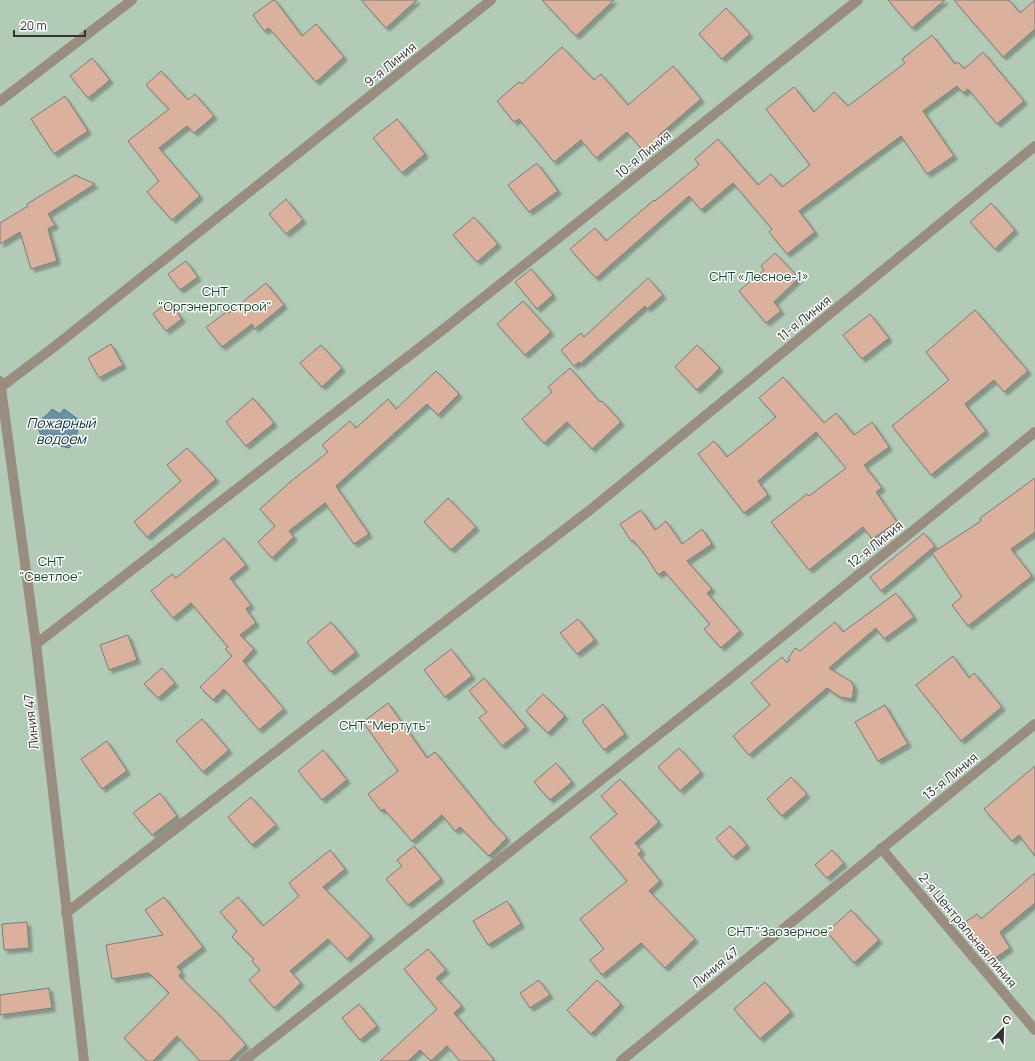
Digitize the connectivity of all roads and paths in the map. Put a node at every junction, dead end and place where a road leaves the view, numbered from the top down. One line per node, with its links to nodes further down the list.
1 (132, 0): 4 (street)
2 (491, 0): 6 (street, 9-я Линия)
3 (858, 0): 8 (street, 10-я Линия)
4 (0, 101)
5 (1035, 146): 11 (street, 11-я Линия)
6 (1, 384): 8 (street, Линия 47)
7 (1035, 432): 14 (street, 12-я Линия)
8 (36, 644): 11 (street, Линия 47)
9 (1035, 724): 10 (street, 13-я Линия)
10 (881, 848): 12 (street, 2-я Центральная линия); 15 (street, Линия 47)
11 (66, 913): 13 (street, Линия 47)
12 (1035, 1030)
13 (84, 1061)
14 (244, 1061)
15 (621, 1061)

